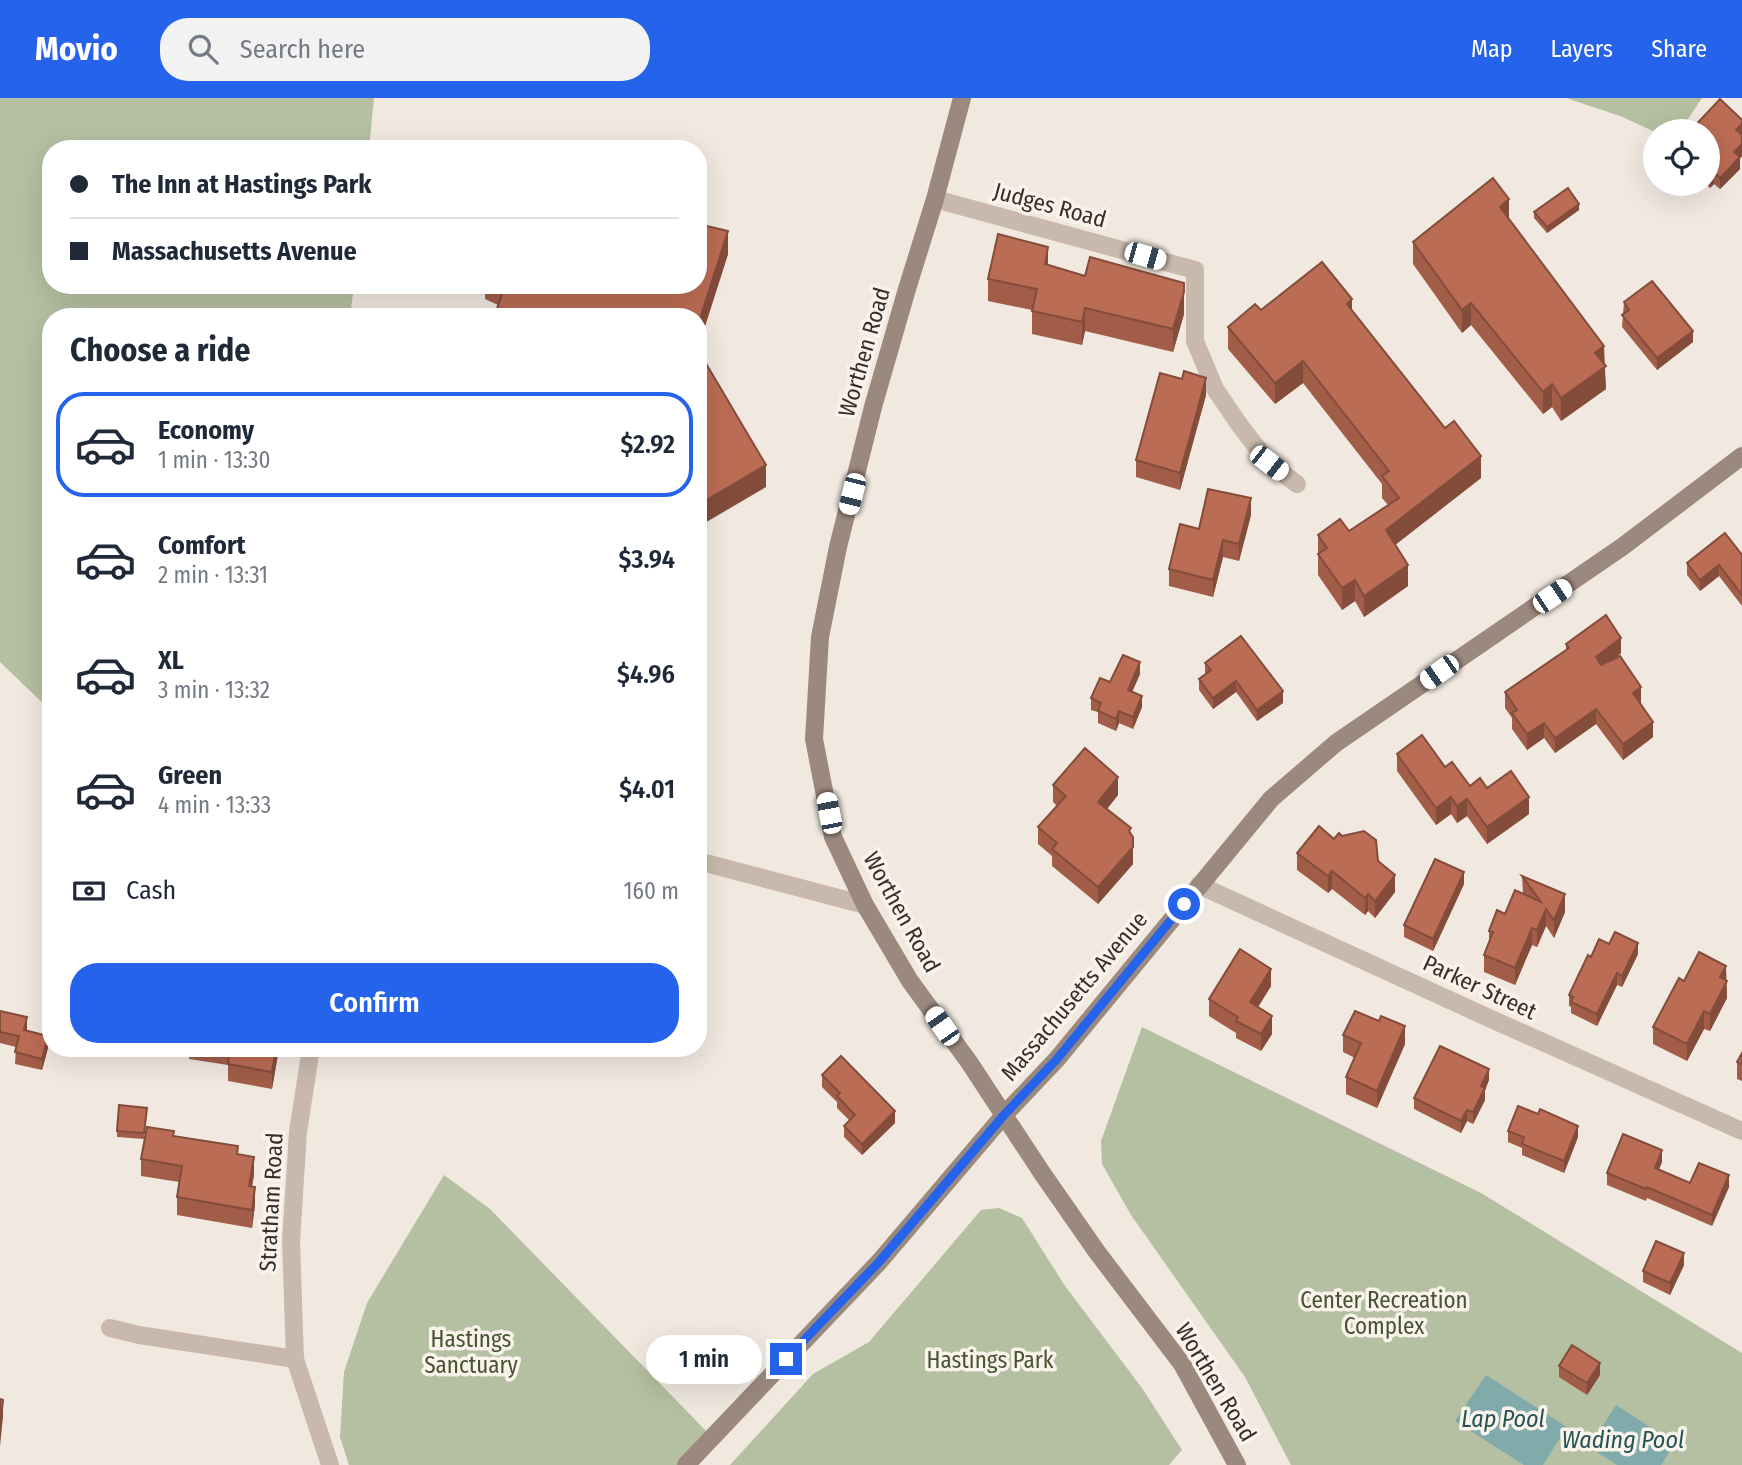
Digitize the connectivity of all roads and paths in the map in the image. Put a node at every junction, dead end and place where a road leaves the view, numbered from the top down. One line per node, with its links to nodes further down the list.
1 (962, 98): 2 (main road, Worthen Road)
2 (935, 199): 4 (street, Judges Road); 7 (main road, Worthen Road)
3 (1742, 456): 6 (main road, Massachusetts Avenue)
4 (1297, 484)
5 (707, 864): 7 (street)
6 (1199, 885): 9 (main road, Massachusetts Avenue); 10 (street, Parker Street)
7 (865, 905): 9 (main road, Worthen Road)
8 (310, 1057): 12 (street, Stratham Road)
9 (1004, 1115): 14 (main road, Massachusetts Avenue); 15 (main road, Worthen Road)
10 (1742, 1131)
11 (110, 1328): 12 (street)
12 (295, 1359): 13 (street, Stratham Road)
13 (330, 1465)
14 (686, 1465)
15 (1237, 1465)

